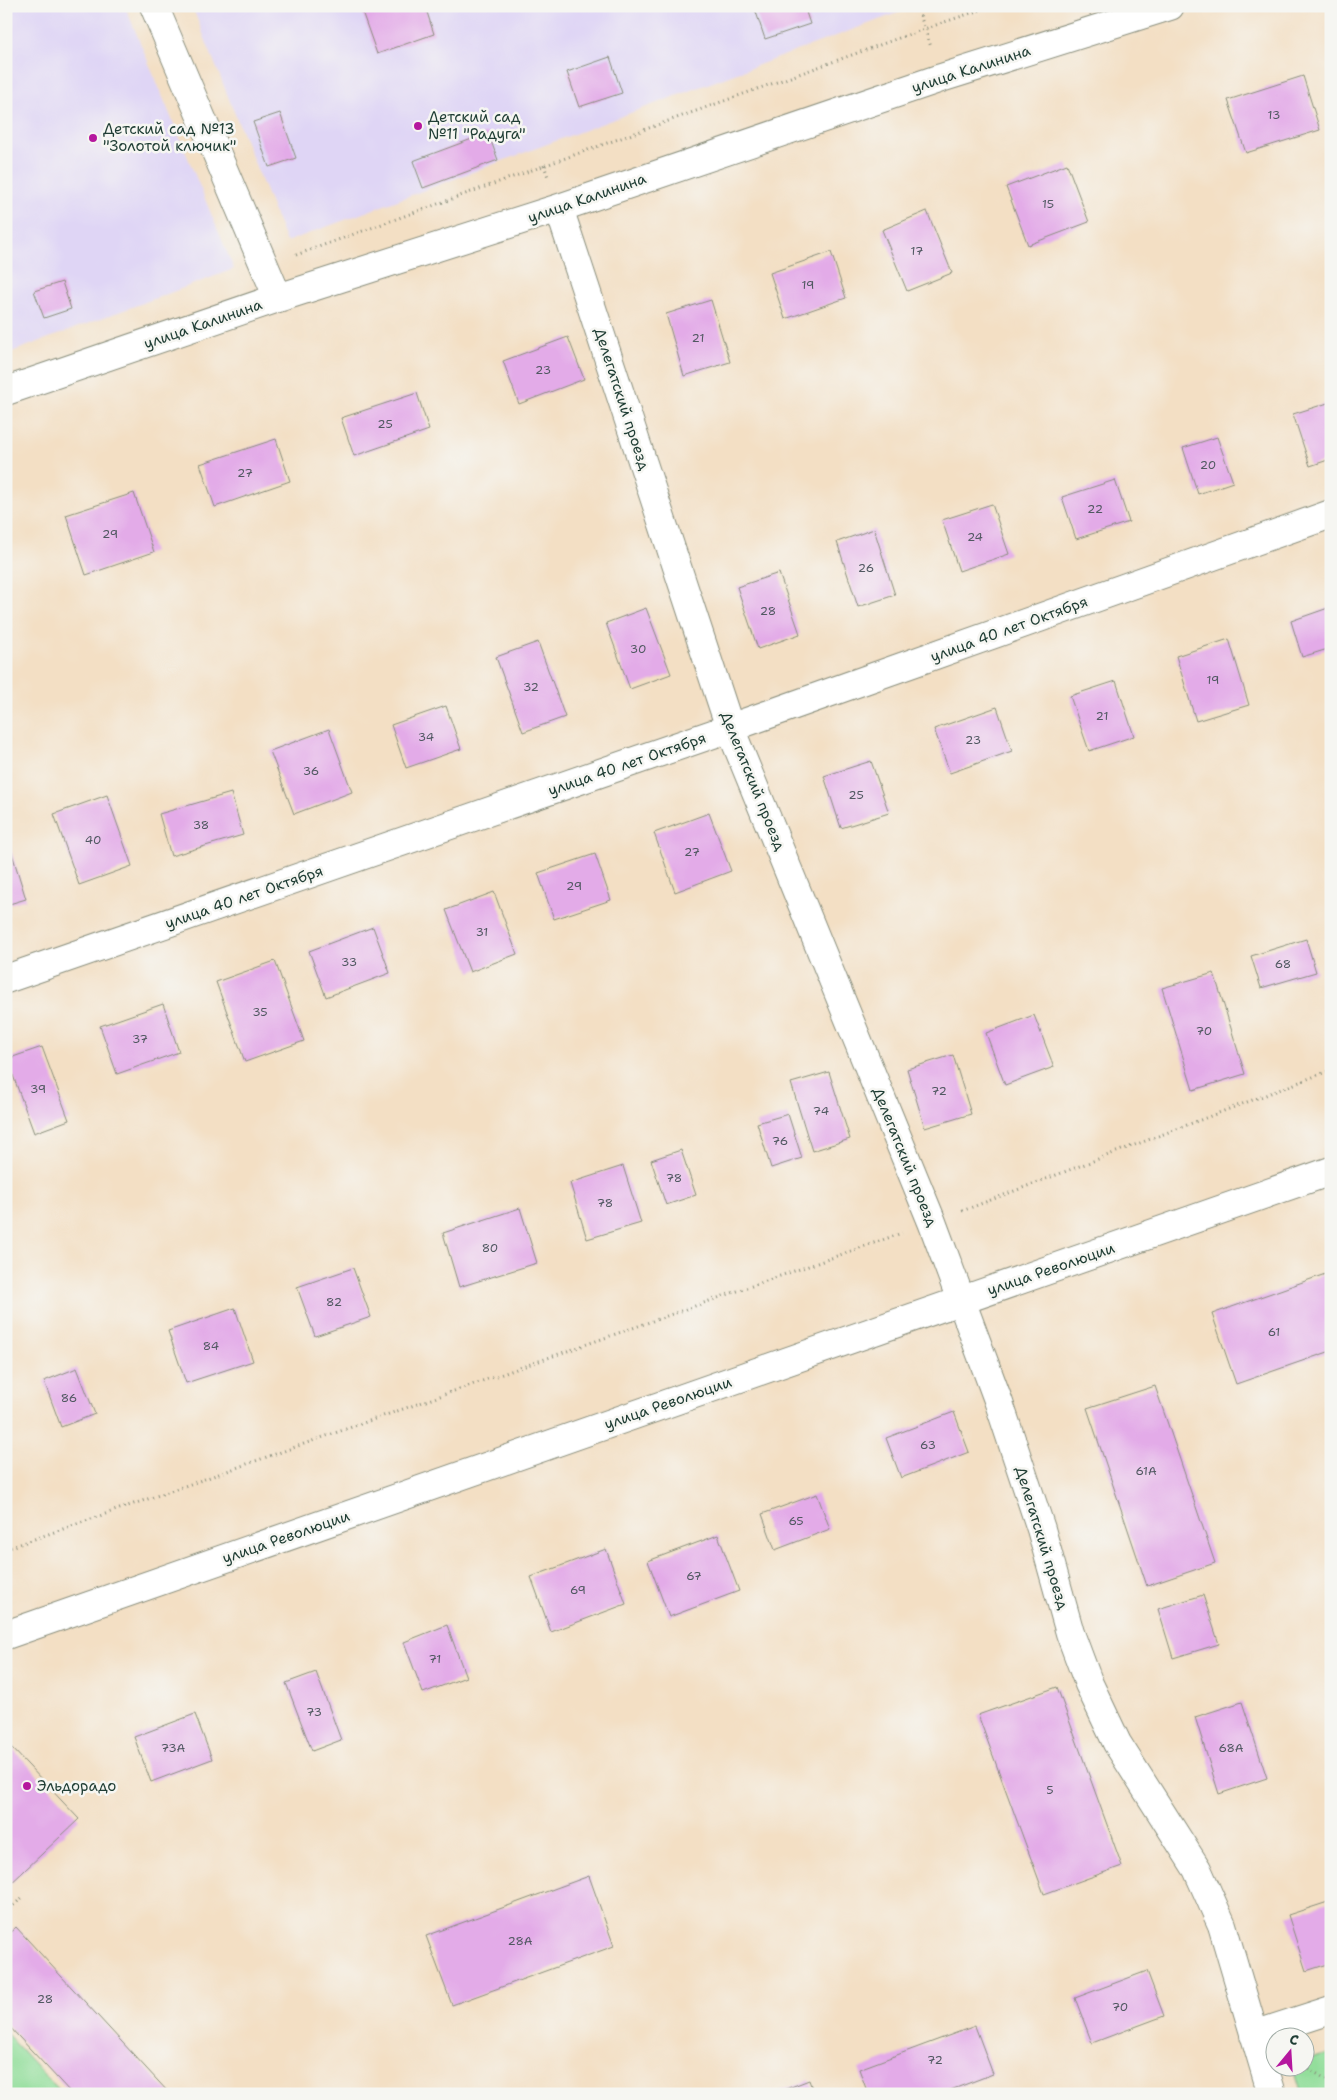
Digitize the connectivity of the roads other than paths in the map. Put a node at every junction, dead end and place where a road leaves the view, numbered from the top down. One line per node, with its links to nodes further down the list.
1 (154, 6): 4 (street)
2 (1170, 6): 3 (street, улица Калинина)
3 (558, 208): 4 (street, улица Калинина); 7 (street, Делегатский проезд)
4 (278, 298): 5 (street, улица Калинина)
5 (6, 392)
6 (1331, 514): 7 (street, улица 40 лет Октября)
7 (730, 728): 8 (street, улица 40 лет Октября); 10 (street, Делегатский проезд)
8 (6, 979)
9 (1331, 1172): 10 (street, улица Революции)
10 (961, 1300): 11 (street, улица Революции); 13 (street, Делегатский проезд)
11 (6, 1635)
12 (1331, 2010): 13 (street)
13 (1254, 2035): 14 (street, Делегатский проезд)
14 (1272, 2094)

